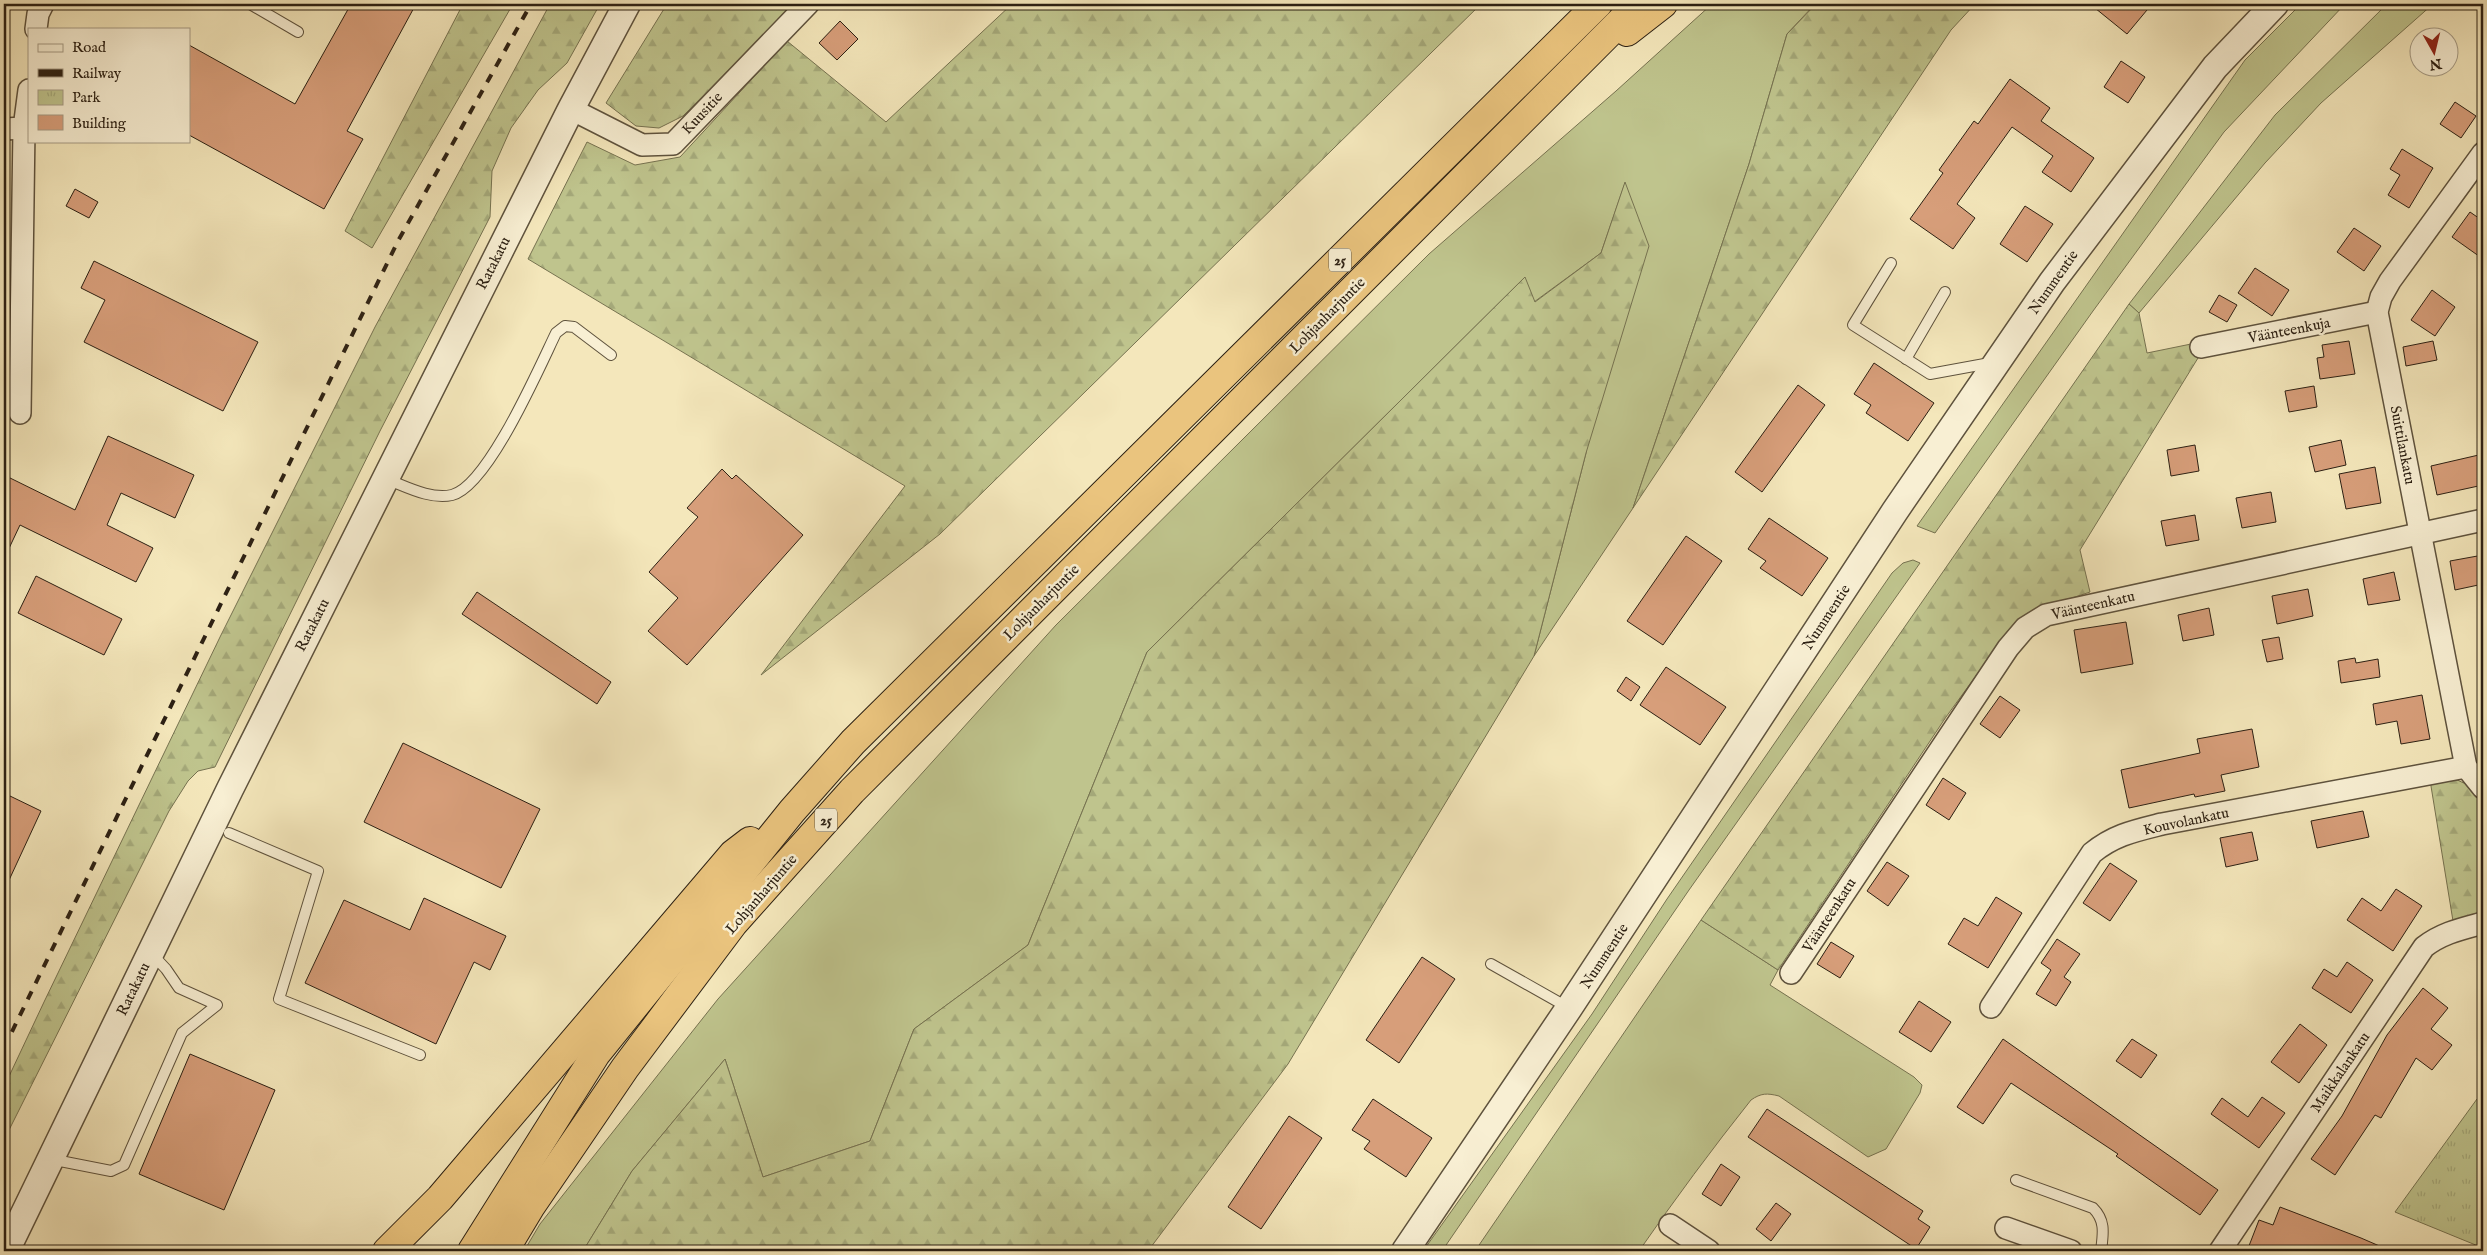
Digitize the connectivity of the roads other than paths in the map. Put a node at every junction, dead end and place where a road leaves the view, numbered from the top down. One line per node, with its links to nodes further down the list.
1 (43, 4): 10 (street)
2 (250, 4): 11 (lane)
3 (627, 4): 15 (street, Ratakatu)
4 (808, 4): 15 (street, Kuusitie)
5 (1584, 4): 12 (highway)
6 (1598, 4): 12 (highway, Lohjanharjuntie / 25)
7 (1638, 4): 14 (highway, Lohjanharjuntie / 25)
8 (1663, 4): 14 (highway)
9 (2275, 4): 24 (street, Nummentie)
10 (36, 28)
11 (298, 32)
12 (1524, 78): 31 (highway, Lohjanharjuntie / 25)
13 (28, 93): 16 (street)
14 (1548, 94): 47 (highway, Lohjanharjuntie / 25)
15 (571, 109): 26 (street, Ratakatu)
16 (14, 128): 25 (street)
17 (2483, 153): 20 (street)
18 (1891, 263): 23 (lane)
19 (1945, 292): 23 (lane)
20 (2377, 312): 21 (street, Väänteenkuja); 28 (street, Suittilankatu)
21 (2201, 347)
22 (611, 355): 26 (lane)
23 (1906, 359): 24 (lane)
24 (1998, 361): 38 (street, Nummentie)
25 (20, 413)
26 (385, 478): 34 (street, Ratakatu)
27 (2483, 520): 28 (street, Väänteenkatu)
28 (2420, 533): 29 (street, Suittilankatu); 36 (street, Väänteenkatu)
29 (2466, 767): 30 (street); 37 (street, Kouvolankatu)
30 (2483, 788)
31 (792, 811): 45 (highway); 46 (highway, Lohjanharjuntie / 25)
32 (229, 833): 39 (lane)
33 (2483, 924): 52 (street, Maikkalankatu)
34 (151, 952): 40 (street, Ratakatu); 40 (lane)
35 (1491, 964): 38 (lane)
36 (1791, 973)
37 (1990, 1007)
38 (1569, 1008): 48 (street, Nummentie)
39 (420, 1055)
40 (50, 1159): 44 (street, Ratakatu)
41 (2016, 1180): 51 (lane)
42 (1670, 1225): 49 (street)
43 (2006, 1228): 50 (street)
44 (6, 1251)
45 (387, 1251)
46 (472, 1251)
47 (504, 1251)
48 (1405, 1251)
49 (1709, 1251)
50 (2071, 1251)
51 (2101, 1251)
52 (2220, 1251)

